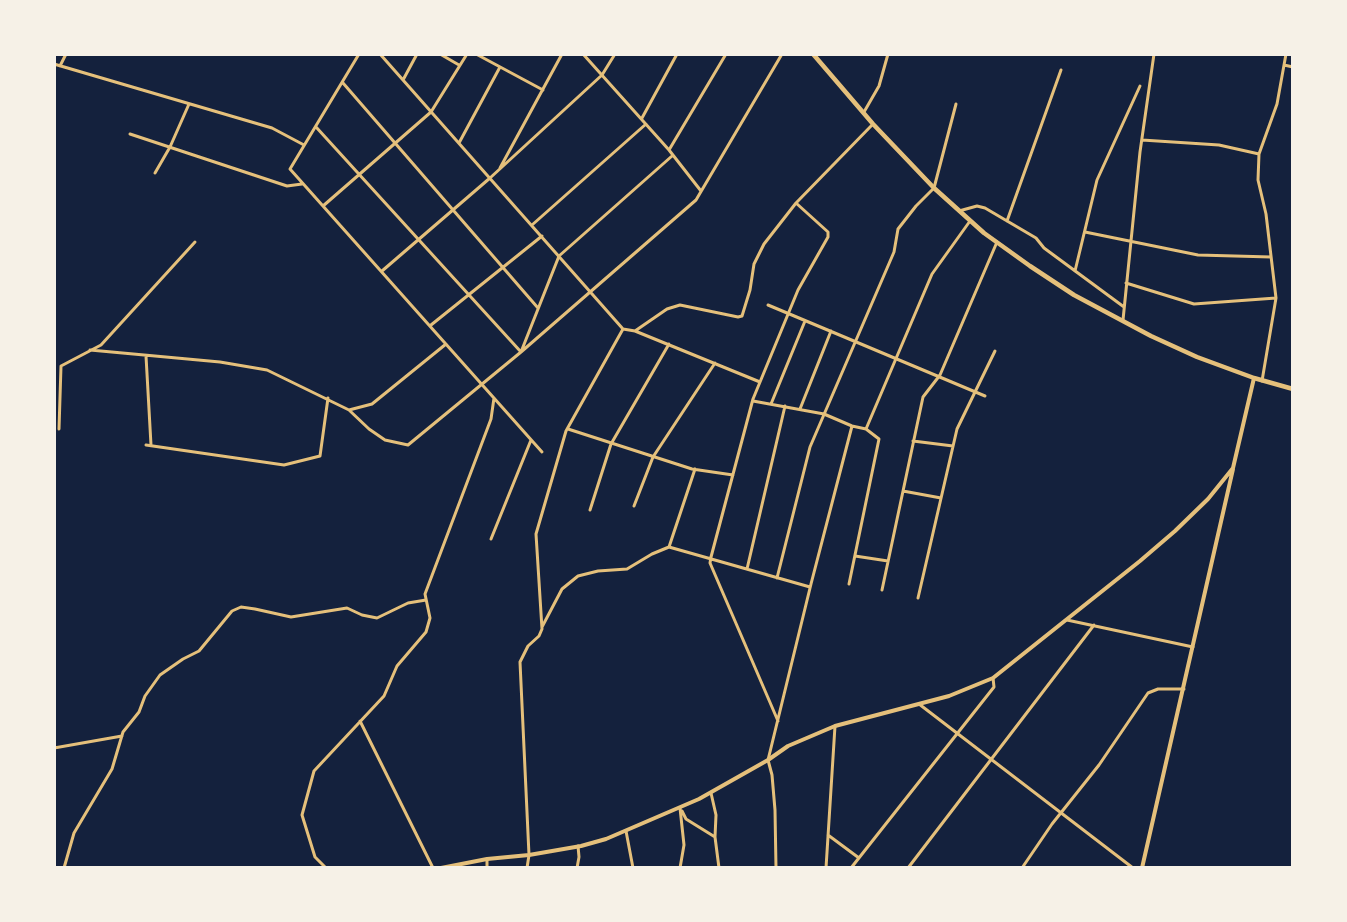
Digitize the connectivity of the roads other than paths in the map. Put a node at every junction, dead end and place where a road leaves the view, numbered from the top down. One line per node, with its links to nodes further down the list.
1 (66, 54): 20 (street)
2 (359, 54): 27 (street)
3 (380, 54): 26 (street)
4 (417, 54): 26 (street)
5 (440, 54): 21 (street)
6 (467, 54): 21 (street)
7 (476, 54): 22 (street)
8 (562, 54): 29 (street)
9 (583, 54): 25 (street)
10 (615, 54): 25 (street)
11 (677, 54): 34 (street)
12 (782, 54): 53 (street)
13 (813, 54): 33 (main road)
14 (888, 54): 33 (street)
15 (1154, 54): 39 (street)
16 (1286, 54): 19 (street)
17 (724, 55): 44 (street)
18 (54, 64): 20 (street)
19 (1284, 65): 23 (street); 45 (street)
20 (60, 66): 30 (street)
21 (460, 66): 32 (street)
22 (500, 67): 29 (street); 41 (street)
23 (1293, 67)
24 (1061, 70): 59 (street)
25 (602, 75): 34 (street); 47 (street)
26 (403, 80): 32 (street)
27 (342, 83): 37 (street); 40 (street)
28 (1140, 86): 61 (street)
29 (543, 90): 47 (street)
30 (189, 104): 42 (street); 43 (street)
31 (956, 104): 52 (street)
32 (431, 112): 40 (street); 41 (street)
33 (864, 112): 36 (main road)
34 (641, 119): 35 (street)
35 (646, 124): 44 (street); 60 (street)
36 (873, 124): 52 (main road); 54 (street)
37 (316, 127): 42 (street); 49 (street)
38 (130, 134): 43 (street)
39 (1142, 140): 45 (street); 64 (street)
40 (395, 144): 49 (street); 56 (street)
41 (459, 144): 50 (street)
42 (304, 145): 51 (street)
43 (170, 147): 48 (street); 51 (street)
44 (669, 150): 46 (street)
45 (1258, 154): 68 (street)
46 (672, 156): 53 (street); 67 (street)
47 (498, 171): 50 (street)
48 (155, 173)
49 (359, 175): 55 (street); 63 (street)
50 (490, 178): 56 (street); 60 (street)
51 (304, 184): 55 (street)
52 (934, 188): 57 (main road); 86 (street)
53 (701, 191): 73 (street)
54 (796, 203): 79 (street); 84 (street)
55 (323, 206): 70 (street)
56 (453, 211): 63 (street); 69 (street)
57 (959, 211): 58 (main road); 59 (street)
58 (970, 221): 66 (main road); 93 (street)
59 (1007, 221): 71 (street)
60 (531, 225): 62 (street)
61 (1085, 232): 64 (street); 71 (street)
62 (542, 237): 67 (street); 69 (street)
63 (418, 241): 70 (street); 74 (street)
64 (1131, 241): 68 (street); 72 (street)
65 (195, 242): 89 (street)
66 (997, 242): 81 (main road); 95 (street)
67 (559, 256): 73 (street); 78 (street)
68 (1271, 257): 75 (street)
69 (502, 268): 74 (street); 78 (street)
70 (382, 271): 82 (street)
71 (1076, 271): 77 (street)
72 (1126, 284): 75 (street); 77 (street)
73 (590, 291): 83 (street); 91 (street)
74 (468, 295): 82 (street); 91 (street)
75 (1276, 298): 97 (street)
76 (768, 305): 79 (street)
77 (1124, 307): 81 (street)
78 (538, 308): 91 (street)
79 (788, 314): 80 (street); 98 (street)
80 (805, 321): 85 (street); 106 (street)
81 (1122, 321): 96 (main road)
82 (431, 325): 87 (street)
83 (623, 329): 84 (street); 113 (street)
84 (635, 331): 88 (street)
85 (831, 331): 86 (street); 108 (street)
86 (855, 341): 93 (street); 110 (street)
87 (447, 344): 99 (street); 109 (street)
88 (669, 345): 94 (street); 117 (street)
89 (90, 350): 92 (street); 112 (street)
90 (995, 351): 101 (street)
91 (521, 352): 99 (street)
92 (146, 356): 103 (street); 119 (street)
93 (896, 358): 95 (street); 114 (street)
94 (715, 363): 98 (street); 122 (street)
95 (939, 376): 101 (street); 116 (street)
96 (1254, 378): 97 (main road); 123 (street)
97 (1262, 381): 100 (main road)
98 (760, 382): 105 (street)
99 (481, 384): 104 (street); 109 (street)
100 (1293, 389)
101 (975, 392): 102 (street); 120 (street)
102 (986, 396)
103 (328, 398): 109 (street); 119 (street)
104 (494, 398): 115 (street); 141 (street)
105 (753, 401): 106 (street); 125 (street)
106 (771, 404): 107 (street)
107 (785, 406): 108 (street); 135 (street)
108 (800, 409): 110 (street)
109 (349, 410)
110 (824, 414): 111 (street); 136 (street)
111 (852, 426): 114 (street); 138 (street)
112 (59, 429)
113 (567, 429): 117 (street); 144 (street)
114 (866, 429): 132 (street)
115 (531, 439): 121 (street); 130 (street)
116 (913, 441): 120 (street); 126 (street)
117 (611, 443): 122 (street); 129 (street)
118 (146, 445): 119 (street)
119 (152, 446)
120 (953, 446): 127 (street)
121 (542, 452)
122 (653, 457): 124 (street); 128 (street)
123 (1233, 468): 142 (street); 145 (street)
124 (695, 469): 125 (street); 131 (street)
125 (733, 475): 133 (street)
126 (903, 491): 127 (street); 134 (street)
127 (941, 498): 140 (street)
128 (634, 506)
129 (590, 510)
130 (491, 538)
131 (669, 547): 133 (street); 144 (street)
132 (855, 556): 134 (street); 137 (street)
133 (711, 559): 135 (street); 150 (street)
134 (888, 561): 139 (street)
135 (747, 569): 136 (street)
136 (777, 578): 138 (street)
137 (849, 584)
138 (810, 587): 150 (street)
139 (882, 590)
140 (918, 598)
141 (426, 600): 149 (street); 153 (street)
142 (1067, 620): 143 (street); 146 (street)
143 (1094, 626): 145 (street); 155 (street)
144 (542, 628): 164 (street)
145 (1193, 647): 147 (street)
146 (993, 678): 148 (street); 152 (street)
147 (1183, 689): 159 (street); 183 (street)
148 (920, 704): 151 (street); 152 (street)
149 (360, 721): 168 (street); 169 (street)
150 (778, 721): 156 (street)
151 (835, 726): 156 (street); 161 (street)
152 (957, 733): 155 (street); 165 (street)
153 (122, 736): 154 (street); 167 (street)
154 (54, 748)
155 (991, 759): 159 (street); 180 (street)
156 (768, 760): 157 (street); 177 (street)
157 (711, 793): 158 (street); 162 (street)
158 (680, 808): 160 (street); 162 (street); 175 (street)
159 (1061, 813): 181 (street); 182 (street)
160 (626, 831): 163 (street); 174 (street)
161 (828, 835): 165 (street); 178 (street)
162 (716, 837): 176 (street)
163 (578, 846): 164 (street); 173 (street)
164 (529, 855): 166 (street); 172 (street)
165 (859, 858): 179 (street)
166 (487, 859): 170 (street); 171 (street)
167 (64, 868)
168 (326, 868)
169 (433, 868)
170 (441, 868)
171 (487, 868)
172 (527, 868)
173 (577, 868)
174 (633, 868)
175 (680, 868)
176 (719, 868)
177 (776, 868)
178 (826, 868)
179 (851, 868)
180 (908, 868)
181 (1022, 868)
182 (1133, 868)
183 (1142, 868)

